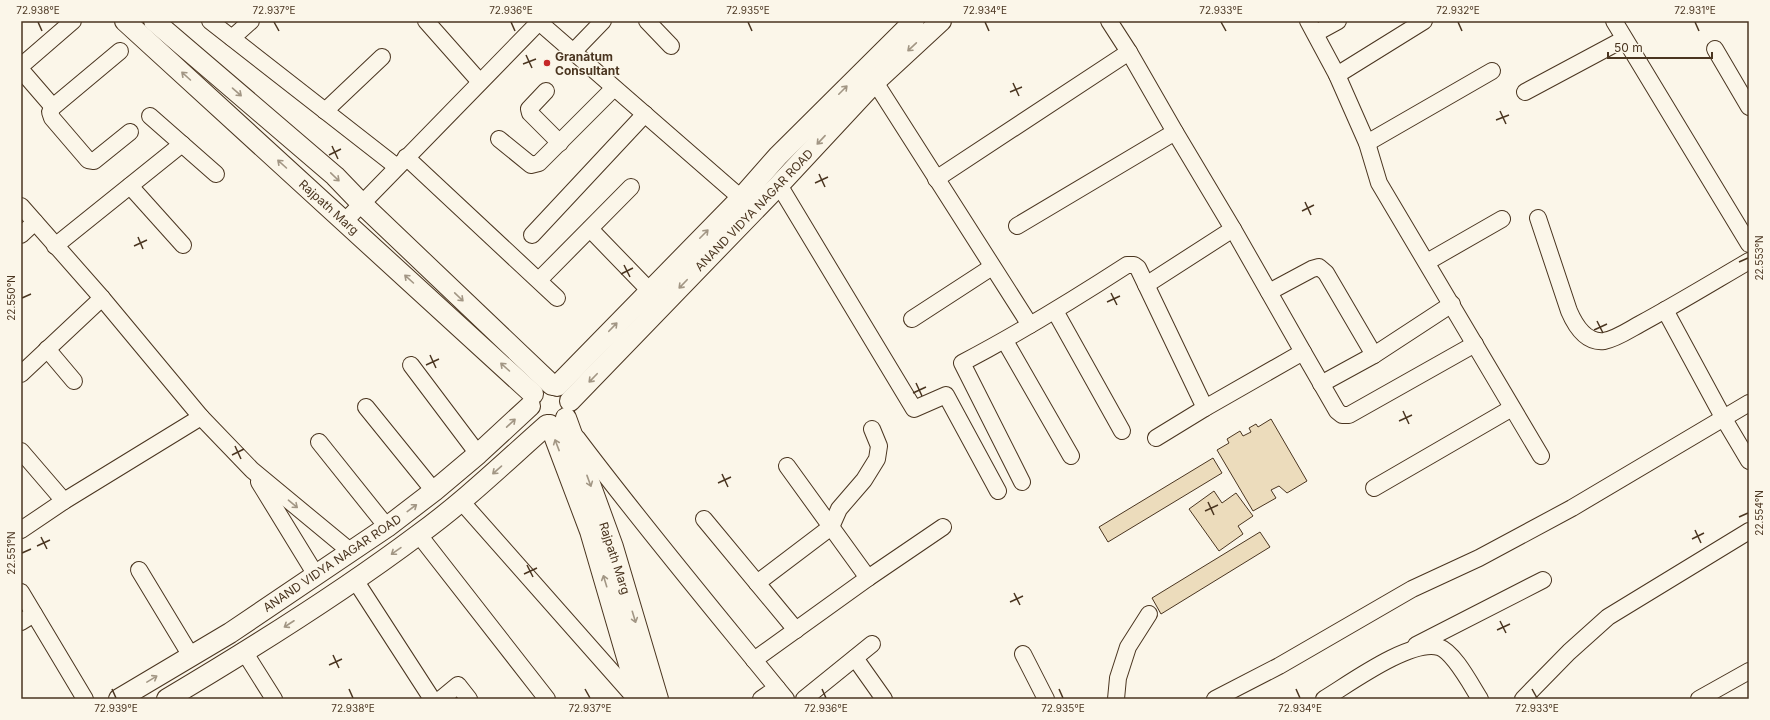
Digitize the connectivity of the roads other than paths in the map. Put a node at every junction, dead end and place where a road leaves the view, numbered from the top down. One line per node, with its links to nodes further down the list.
1 (73, 21): 25 (street)
2 (125, 21): 56 (main road, Rajpath Marg, one-way to 2)
3 (154, 21): 52 (main road, Rajpath Marg, one-way to 52)
4 (210, 21): 17 (street)
5 (251, 21): 17 (street)
6 (426, 21): 29 (street)
7 (603, 21): 22 (street)
8 (647, 21): 19 (street)
9 (914, 21): 51 (main road, ANAND VIDYA NAGAR ROAD, one-way to 9)
10 (941, 21): 30 (main road, ANAND VIDYA NAGAR ROAD, one-way to 30)
11 (1108, 21): 23 (street)
12 (1338, 21): 16 (street)
13 (1424, 21): 28 (street)
14 (1614, 21): 18 (street)
15 (539, 22): 22 (street); 29 (street)
16 (1312, 27): 28 (street)
17 (232, 38): 36 (street)
18 (1624, 39): 33 (street); 63 (street)
19 (671, 46)
20 (1715, 49): 35 (street)
21 (120, 51): 34 (street)
22 (573, 52): 31 (street)
23 (1129, 52): 40 (street); 47 (street)
24 (382, 57): 36 (street)
25 (21, 66)
26 (21, 70): 34 (street)
27 (1492, 71): 43 (street)
28 (1336, 75): 43 (street)
29 (480, 82): 45 (street)
30 (875, 82): 47 (street); 48 (main road, ANAND VIDYA NAGAR ROAD, one-way to 48)
31 (614, 88): 37 (street); 42 (street)
32 (546, 91): 42 (street)
33 (1525, 92)
34 (53, 107): 39 (street)
35 (1749, 107)
36 (325, 111): 45 (street)
37 (645, 114): 51 (street); 62 (street)
38 (150, 116): 44 (street)
39 (130, 132)
40 (1175, 132): 58 (street); 60 (street)
41 (499, 139): 42 (street)
42 (560, 143)
43 (1367, 143): 67 (street)
44 (182, 144): 46 (street); 49 (street)
45 (401, 162): 52 (street); 69 (street)
46 (216, 174)
47 (936, 179): 68 (street)
48 (779, 185): 97 (main road, ANAND VIDYA NAGAR ROAD, one-way to 97); 112 (street)
49 (130, 186): 64 (street); 65 (street)
50 (631, 187): 59 (street)
51 (741, 198): 71 (main road, ANAND VIDYA NAGAR ROAD, one-way to 51)
52 (361, 203): 56 (street); 89 (main road, Rajpath Marg, one-way to 89)
53 (21, 206): 57 (street)
54 (1538, 218): 76 (street)
55 (1502, 219): 67 (street)
56 (345, 221): 90 (main road, Rajpath Marg, one-way to 56)
57 (35, 222): 61 (street); 65 (street)
58 (1017, 226)
59 (590, 229): 69 (street); 71 (street)
60 (1233, 229): 70 (street); 72 (street)
61 (21, 235)
62 (532, 235)
63 (1749, 244)
64 (183, 245)
65 (56, 246): 73 (street)
66 (1749, 261): 76 (street)
67 (1427, 262): 75 (street)
68 (992, 267): 78 (street); 79 (street)
69 (539, 280): 74 (street)
70 (1146, 285): 77 (street); 93 (street)
71 (649, 290): 89 (main road, ANAND VIDYA NAGAR ROAD, one-way to 71)
72 (1269, 292): 83 (street); 84 (street)
73 (102, 298): 82 (street); 95 (street)
74 (557, 298)
75 (1452, 304): 81 (street); 84 (street)
76 (1665, 310): 96 (street)
77 (1056, 311): 79 (street); 99 (street)
78 (912, 319)
79 (1030, 325): 80 (street)
80 (1005, 340): 104 (street); 109 (street)
81 (1475, 344): 88 (street); 94 (street)
82 (48, 350): 86 (street); 87 (street)
83 (1303, 352): 88 (street); 93 (street)
84 (1374, 355): 88 (street)
85 (410, 365): 103 (street)
86 (21, 374)
87 (74, 381)
88 (1321, 384)
89 (554, 385): 90 (main road); 97 (main road)
90 (532, 400): 97 (main road); 103 (main road, ANAND VIDYA NAGAR ROAD, one-way to 90)
91 (1749, 404): 96 (street)
92 (366, 407): 111 (street)
93 (1205, 408): 100 (street)
94 (1512, 408): 105 (street); 110 (street)
95 (201, 417): 108 (street); 113 (street)
96 (1724, 419): 106 (street); 158 (street)
97 (561, 420): 114 (main road, ANAND VIDYA NAGAR ROAD, one-way to 114); 139 (street); 151 (main road, Rajpath Marg, one-way to 97); 152 (main road, Rajpath Marg, one-way to 152)
98 (872, 429): 117 (street)
99 (1122, 431)
100 (1156, 438)
101 (319, 442): 116 (street)
102 (21, 451): 113 (street)
103 (478, 454): 111 (main road, ANAND VIDYA NAGAR ROAD)
104 (1071, 456)
105 (1541, 456)
106 (1749, 461)
107 (787, 466): 117 (street)
108 (252, 470): 122 (street, one-way to 122); 124 (street)
109 (1022, 482)
110 (1374, 488)
111 (434, 491): 116 (main road, ANAND VIDYA NAGAR ROAD, one-way to 111)
112 (998, 491)
113 (64, 501): 119 (street)
114 (461, 501): 121 (main road, ANAND VIDYA NAGAR ROAD); 150 (street)
115 (704, 519): 128 (street)
116 (387, 527): 122 (main road, ANAND VIDYA NAGAR ROAD)
117 (831, 527): 125 (street); 128 (street)
118 (943, 527): 125 (street)
119 (21, 530)
120 (1749, 531): 161 (street)
121 (419, 535): 126 (main road, ANAND VIDYA NAGAR ROAD, one-way to 126); 149 (street)
122 (350, 551): 124 (main road, ANAND VIDYA NAGAR ROAD)
123 (139, 570): 136 (street)
124 (316, 575): 136 (main road, ANAND VIDYA NAGAR ROAD)
125 (868, 578): 132 (street)
126 (355, 580): 134 (main road, ANAND VIDYA NAGAR ROAD, one-way to 134); 146 (street)
127 (1543, 580): 137 (street)
128 (757, 583): 132 (street)
129 (21, 592): 131 (street)
130 (1150, 614): 157 (street)
131 (27, 618): 142 (street)
132 (796, 630): 139 (street)
133 (872, 644): 138 (street)
134 (245, 653): 144 (main road, ANAND VIDYA NAGAR ROAD); 145 (street)
135 (1023, 654): 156 (street)
136 (191, 656): 143 (main road, ANAND VIDYA NAGAR ROAD, one-way to 136)
137 (1394, 656): 159 (street); 160 (street)
138 (855, 658): 154 (street); 155 (street)
139 (754, 660): 141 (street)
140 (1749, 672): 162 (street)
141 (782, 694): 153 (street)
142 (85, 699)
143 (118, 699)
144 (167, 699)
145 (274, 699)
146 (432, 699)
147 (441, 699): 148 (street)
148 (470, 699)
149 (547, 699)
150 (636, 699)
151 (639, 699)
152 (658, 699)
153 (761, 699)
154 (804, 699)
155 (884, 699)
156 (1046, 699)
157 (1116, 699)
158 (1215, 699)
159 (1324, 699)
160 (1480, 699)
161 (1523, 699)
162 (1699, 699)

